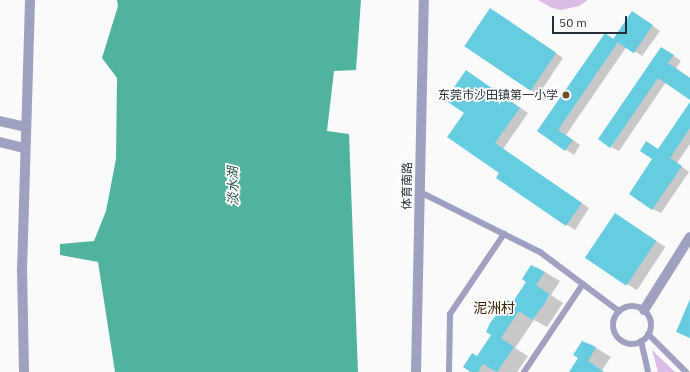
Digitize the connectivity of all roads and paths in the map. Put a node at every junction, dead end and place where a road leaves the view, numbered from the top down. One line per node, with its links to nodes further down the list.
1 (30, 0): 4 (street)
2 (424, 0): 7 (street, 体育南路)
3 (0, 121): 4 (street)
4 (25, 127): 6 (street)
5 (0, 142): 6 (street)
6 (24, 148): 15 (street)
7 (420, 192): 8 (lane); 16 (street, 体育南路)
8 (504, 234): 10 (lane); 17 (lane)
9 (690, 237): 11 (street)
10 (583, 284): 12 (lane); 18 (lane)
11 (644, 310): 12 (lane); 13 (lane)
12 (619, 311): 14 (lane)
13 (648, 334): 14 (lane); 20 (lane)
14 (641, 341): 19 (lane)
15 (24, 372)
16 (416, 372)
17 (449, 372)
18 (524, 372)
19 (648, 372)
20 (686, 372)

